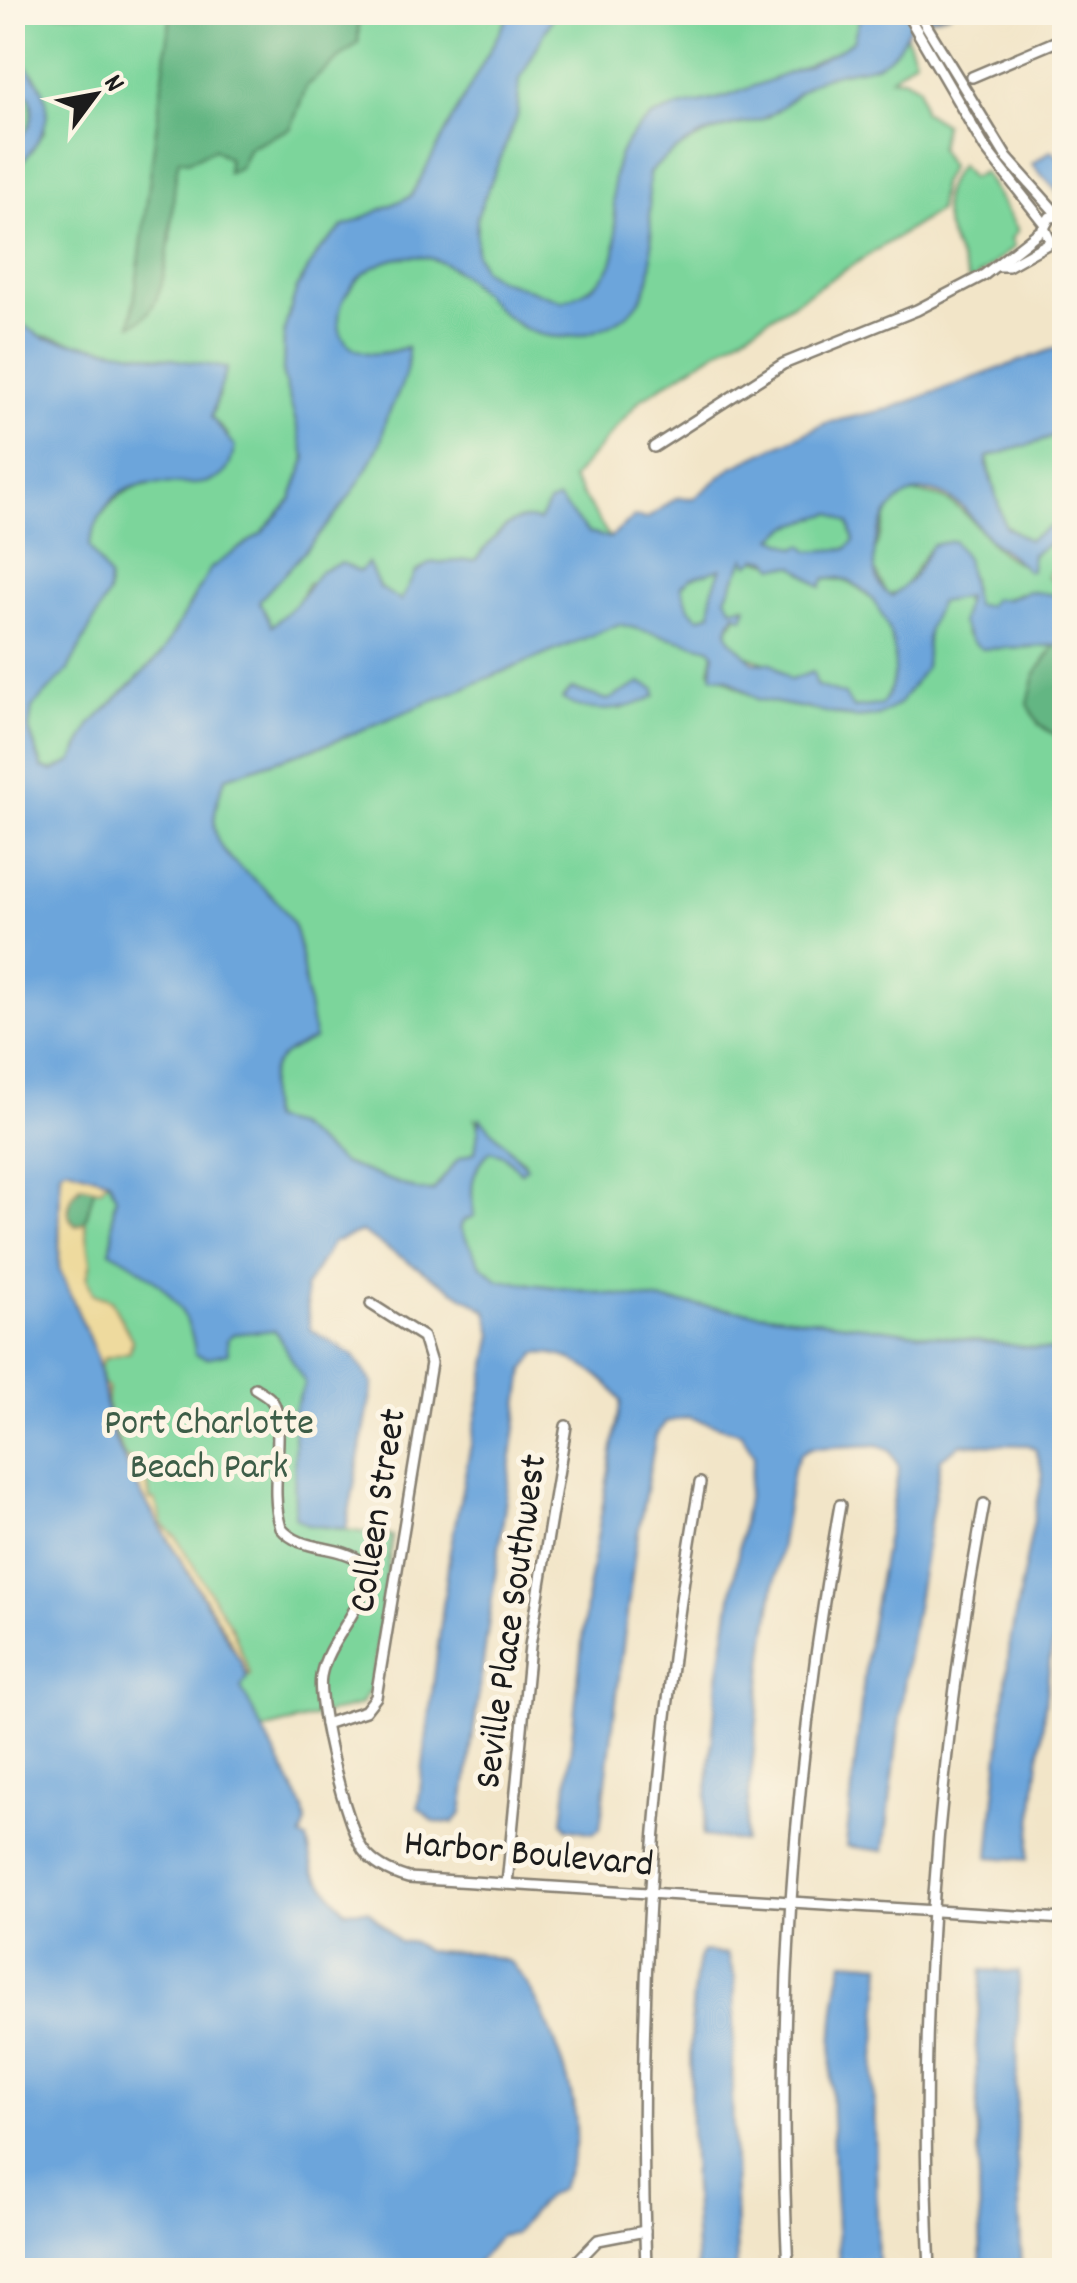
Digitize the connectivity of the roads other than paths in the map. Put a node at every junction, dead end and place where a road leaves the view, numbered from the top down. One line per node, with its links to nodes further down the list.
1 (906, 12): 3 (street)
2 (918, 12): 3 (street)
3 (922, 28): 7 (street); 8 (street)
4 (1061, 39): 5 (street); 6 (street)
5 (1064, 51)
6 (972, 77)
7 (1062, 214): 8 (street)
8 (1044, 225): 9 (street); 11 (street)
9 (1057, 243): 10 (street); 11 (street)
10 (1064, 261)
11 (999, 266): 12 (street)
12 (654, 446)
13 (371, 1304): 19 (street, Colleen Street)
14 (255, 1388): 19 (street, Harbor Boulevard)
15 (566, 1426): 20 (street, Seville Place Southwest)
16 (700, 1483): 21 (street)
17 (984, 1504): 23 (street)
18 (840, 1505): 22 (street)
19 (325, 1724): 20 (street, Harbor Boulevard)
20 (507, 1884): 21 (street, Harbor Boulevard)
21 (648, 1893): 22 (street, Harbor Boulevard); 25 (street)
22 (790, 1902): 23 (street, Harbor Boulevard); 28 (street)
23 (931, 1910): 24 (street, Harbor Boulevard); 29 (street)
24 (1064, 1919)
25 (644, 2231): 26 (street); 27 (street)
26 (569, 2270)
27 (646, 2270)
28 (788, 2270)
29 (930, 2270)

